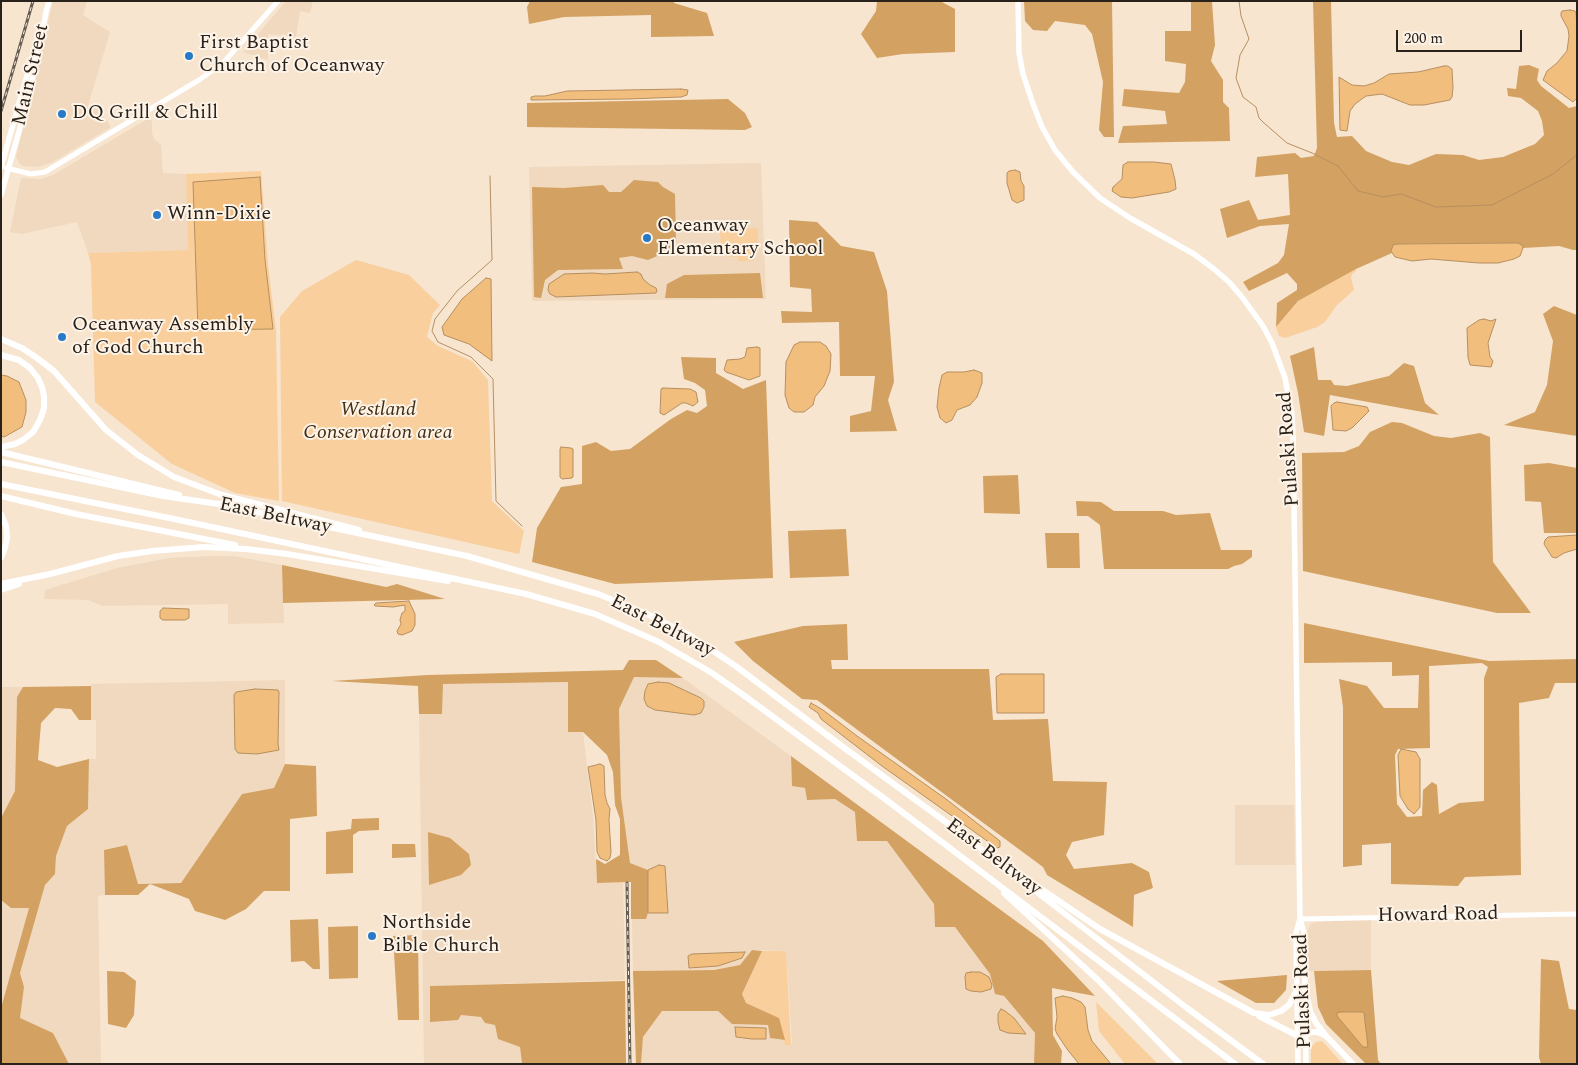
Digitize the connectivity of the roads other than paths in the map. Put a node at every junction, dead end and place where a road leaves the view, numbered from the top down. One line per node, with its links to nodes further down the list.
1 (49, 1): 4 (main road, Main Street)
2 (278, 1): 6 (street)
3 (1018, 1): 27 (main road, Pulaski Road)
4 (46, 13): 5 (main road, Main Street); 6 (main road, Main Street)
5 (1, 167): 6 (street)
6 (9, 169): 7 (main road, Main Street)
7 (1, 195)
8 (1, 340): 18 (highway)
9 (1, 354): 10 (highway)
10 (1, 447)
11 (1, 452): 15 (highway)
12 (1, 462): 15 (highway, East Beltway)
13 (1, 484): 22 (highway, East Beltway)
14 (1, 496): 17 (highway)
15 (219, 504): 18 (highway, East Beltway)
16 (1, 514): 19 (highway)
17 (286, 554): 20 (highway); 22 (highway)
18 (467, 556): 24 (highway, East Beltway)
19 (1, 558)
20 (50, 574): 21 (highway); 23 (highway)
21 (1, 584)
22 (487, 585): 25 (highway, East Beltway)
23 (1, 590)
24 (950, 825): 30 (highway); 35 (highway, East Beltway)
25 (975, 867): 33 (highway); 34 (highway, East Beltway)
26 (1577, 914): 27 (street, Howard Road)
27 (1300, 919): 28 (main road, Pulaski Road); 29 (main road, Pulaski Road)
28 (1305, 987): 31 (highway); 32 (main road, Pulaski Road)
29 (1297, 990): 30 (highway); 32 (main road, Pulaski Road)
30 (1254, 1013): 32 (highway)
31 (1327, 1037): 32 (highway); 38 (highway)
32 (1302, 1040): 36 (main road, Pulaski Road); 37 (main road, Pulaski Road)
33 (1180, 1064)
34 (1235, 1064)
35 (1263, 1064)
36 (1298, 1064)
37 (1306, 1064)
38 (1353, 1064)

